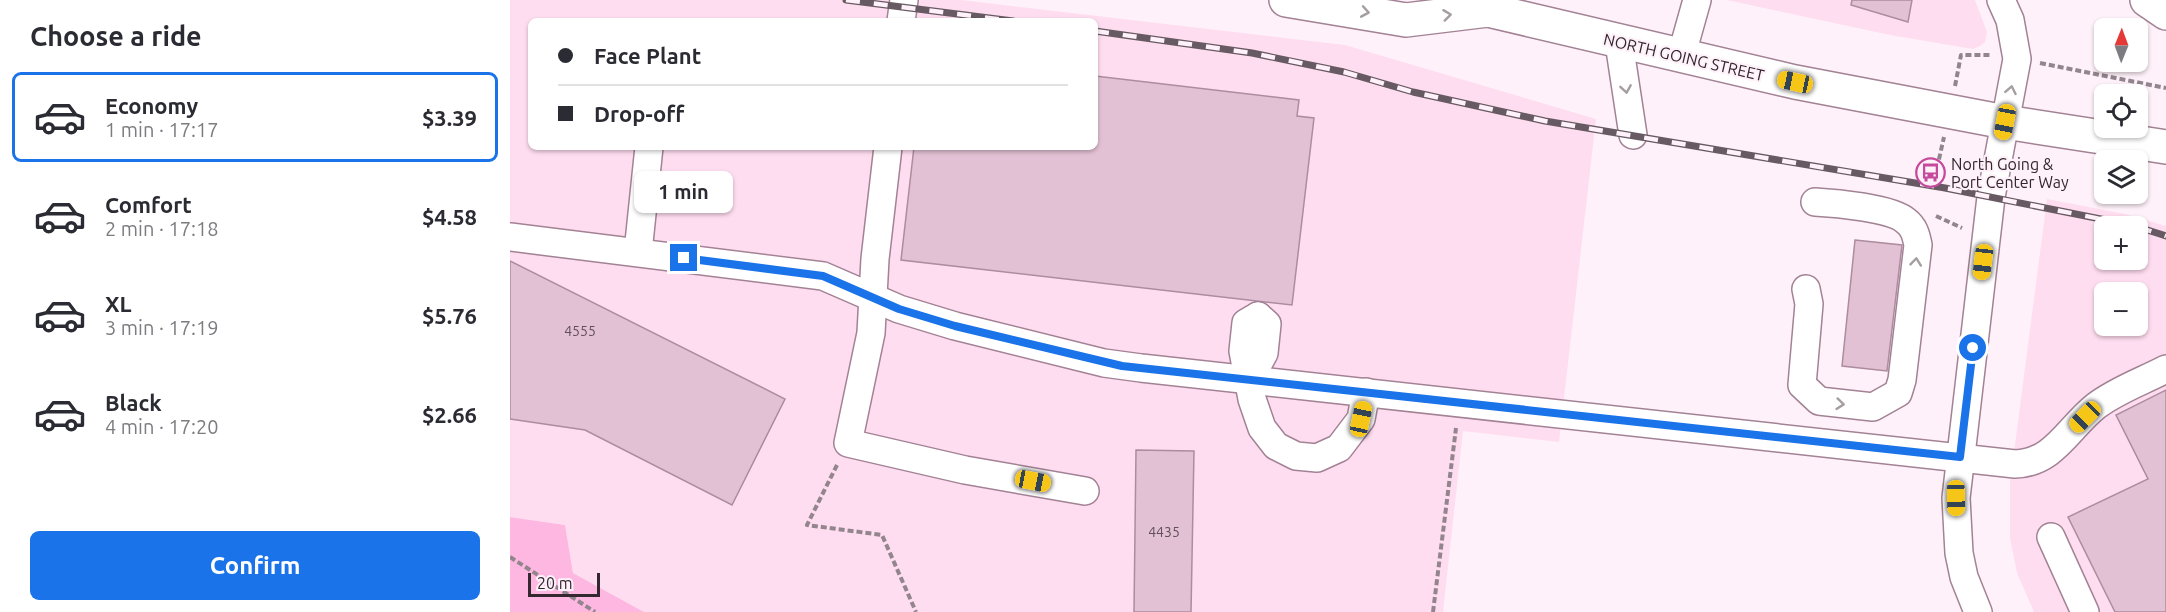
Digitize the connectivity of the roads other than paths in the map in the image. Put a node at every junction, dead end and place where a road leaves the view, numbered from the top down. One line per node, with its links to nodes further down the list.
1 (904, 0): 8 (street)
2 (1286, 0): 6 (main road, one-way to 6)
3 (1697, 0): 10 (street)
4 (2001, 0): 11 (street, one-way to 4)
5 (2147, 0): 7 (main road)
6 (1481, 5): 9 (main road, NORTH GOING STREET)
7 (2166, 14)
8 (901, 18)
9 (1619, 43): 10 (main road, NORTH GOING STREET); 12 (street, one-way to 12)
10 (1681, 57): 11 (main road, NORTH GOING STREET)
11 (2005, 122): 13 (main road, NORTH GOING STREET); 25 (street)
12 (1633, 135)
13 (2166, 147)
14 (649, 150): 18 (street)
15 (888, 150): 20 (street)
16 (1815, 202): 19 (street, one-way to 16)
17 (510, 237): 18 (street)
18 (638, 252): 20 (street)
19 (1806, 289)
20 (873, 298): 23 (street); 26 (street)
21 (1259, 309): 23 (street)
22 (2166, 369): 25 (street)
23 (1250, 379): 24 (street); 24 (street)
24 (1366, 392): 25 (street)
25 (1960, 457): 28 (street)
26 (1085, 491)
27 (2051, 537): 29 (street)
28 (1978, 612)
29 (2085, 612)

